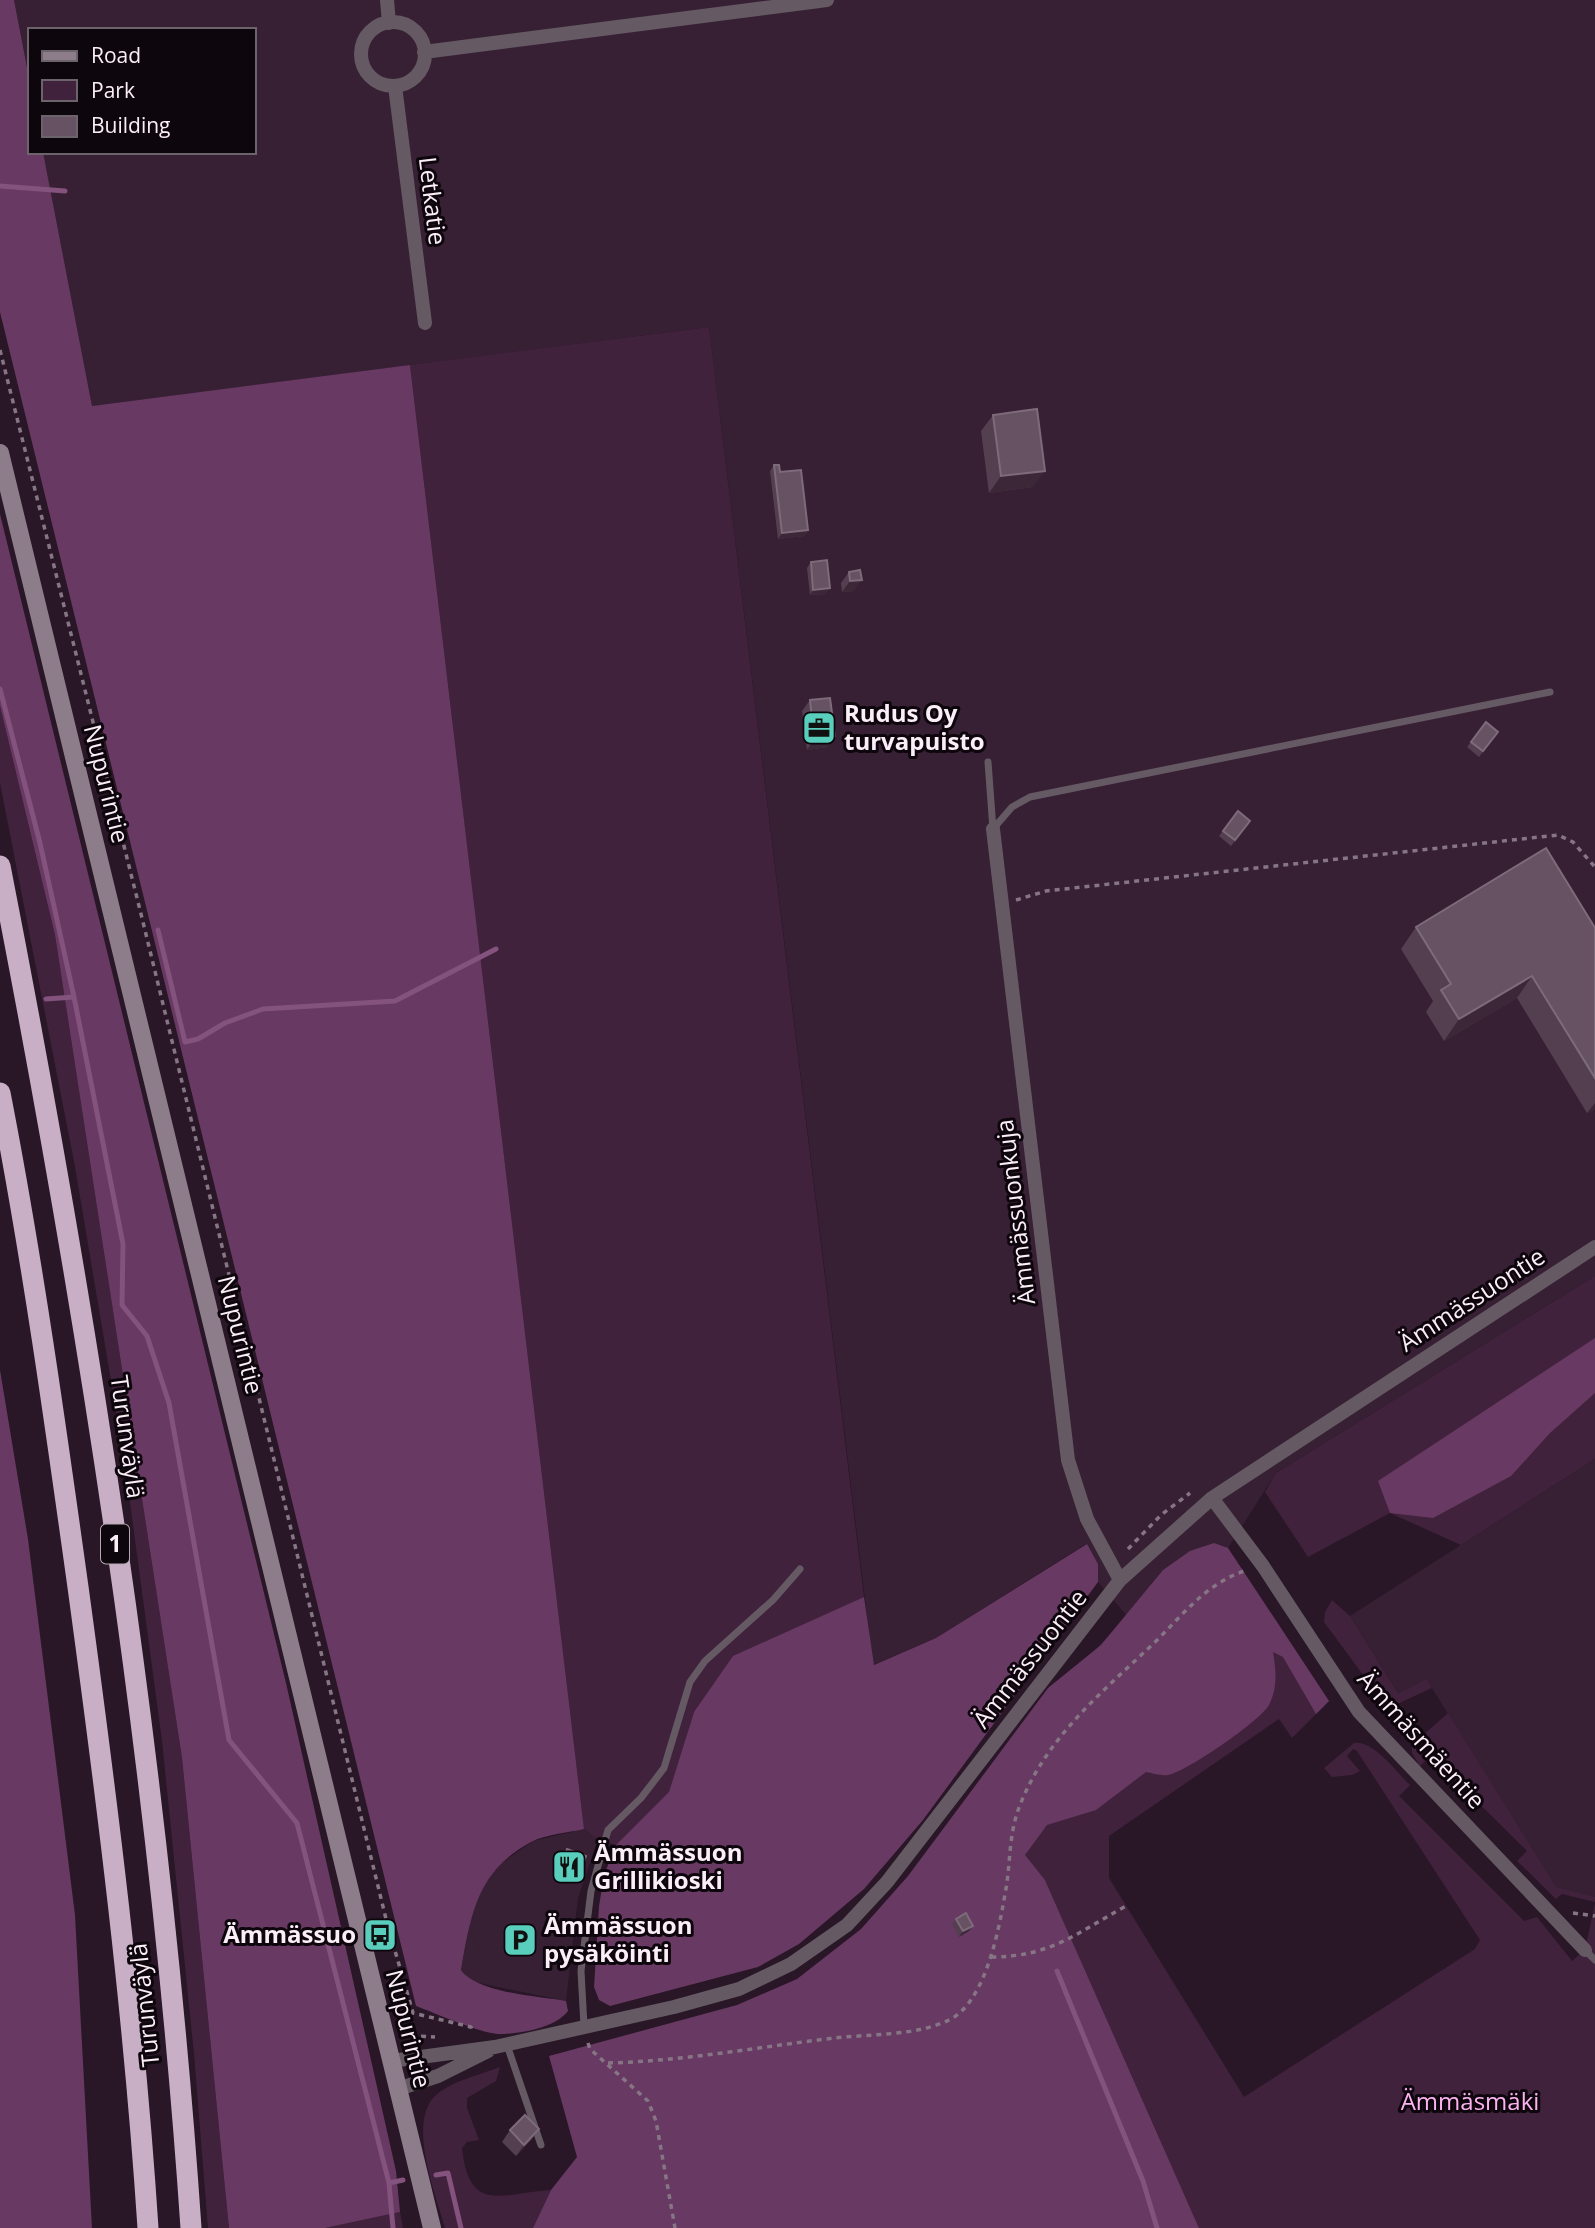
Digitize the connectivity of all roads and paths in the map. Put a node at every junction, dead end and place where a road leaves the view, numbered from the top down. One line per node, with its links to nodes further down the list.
1 (387, 0): 4 (street)
2 (827, 0): 3 (street)
3 (786, 3): 5 (street)
4 (389, 23): 5 (street); 6 (street)
5 (424, 52): 6 (street)
6 (395, 86): 7 (street, Letkatie)
7 (425, 323)
8 (0, 350): 28 (path)
9 (0, 453): 31 (main road, Nupurintie)
10 (1550, 692): 12 (lane)
11 (988, 762): 12 (lane)
12 (993, 829): 15 (street, Ämmässuonkuja)
13 (0, 866): 36 (highway, Turunväylä / 1)
14 (1595, 867): 15 (path)
15 (1003, 909): 22 (street, Ämmässuonkuja)
16 (0, 1093): 35 (highway, Turunväylä / 1)
17 (1595, 1247): 19 (street, Ämmässuontie)
18 (1201, 1485): 22 (path)
19 (1212, 1498): 20 (street, Ämmäsmäentie); 22 (street, Ämmässuontie)
20 (1263, 1566): 24 (street, Ämmäsmäentie); 25 (path)
21 (800, 1569): 26 (lane)
22 (1116, 1573): 26 (street, Ämmässuontie)
23 (1126, 1906): 25 (path)
24 (1590, 1955)
25 (991, 1957): 32 (path)
26 (584, 2026): 29 (street, Ämmässuontie); 32 (path)
27 (442, 2038): 30 (path)
28 (464, 2038)
29 (501, 2045): 30 (street, Ämmässuontie); 33 (street, Ämmässuontie); 34 (lane)
30 (416, 2056): 31 (street, Ämmässuontie)
31 (391, 2062): 33 (main road, Nupurintie)
32 (608, 2063): 38 (path)
33 (398, 2089): 37 (main road, Nupurintie)
34 (541, 2145)
35 (148, 2228)
36 (191, 2228)
37 (432, 2228)
38 (675, 2228)

